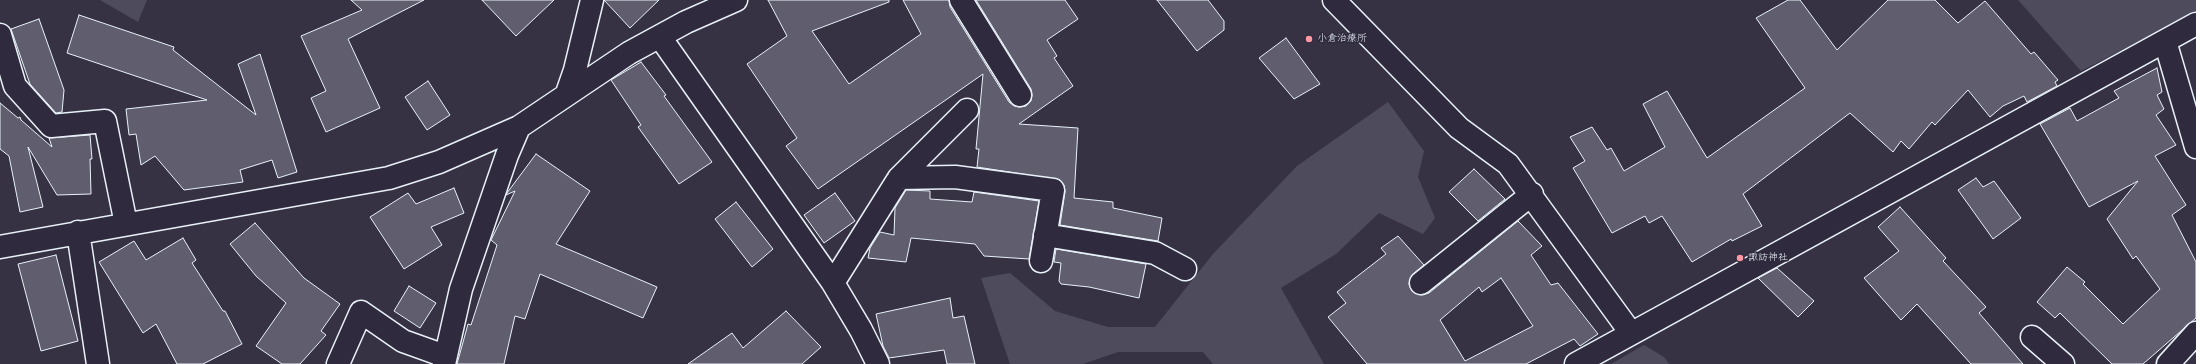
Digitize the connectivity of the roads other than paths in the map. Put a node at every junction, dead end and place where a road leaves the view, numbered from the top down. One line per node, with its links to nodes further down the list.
1 (592, 0): 9 (street)
2 (736, 0): 7 (street)
3 (961, 0): 10 (street)
4 (1334, 0): 15 (street)
5 (2196, 24): 8 (street)
6 (0, 35): 16 (street)
7 (660, 37): 9 (street); 22 (street)
8 (2165, 41): 13 (street); 24 (street)
9 (567, 93): 12 (street)
10 (1020, 95)
11 (967, 110): 14 (street)
12 (519, 127): 16 (street); 27 (street)
13 (2196, 147)
14 (899, 178): 18 (street); 22 (street)
15 (1532, 194): 23 (street); 24 (street)
16 (126, 224): 17 (street)
17 (78, 232): 19 (street); 28 (street)
18 (1045, 235): 20 (street); 21 (street)
19 (0, 247)
20 (1041, 261)
21 (1185, 269)
22 (833, 283): 30 (street)
23 (1421, 283)
24 (1631, 332): 31 (street)
25 (2196, 334): 33 (street)
26 (2032, 337): 32 (street)
27 (444, 360): 29 (street)
28 (98, 364)
29 (338, 364)
30 (878, 364)
31 (1576, 364)
32 (2063, 364)
33 (2168, 364)

